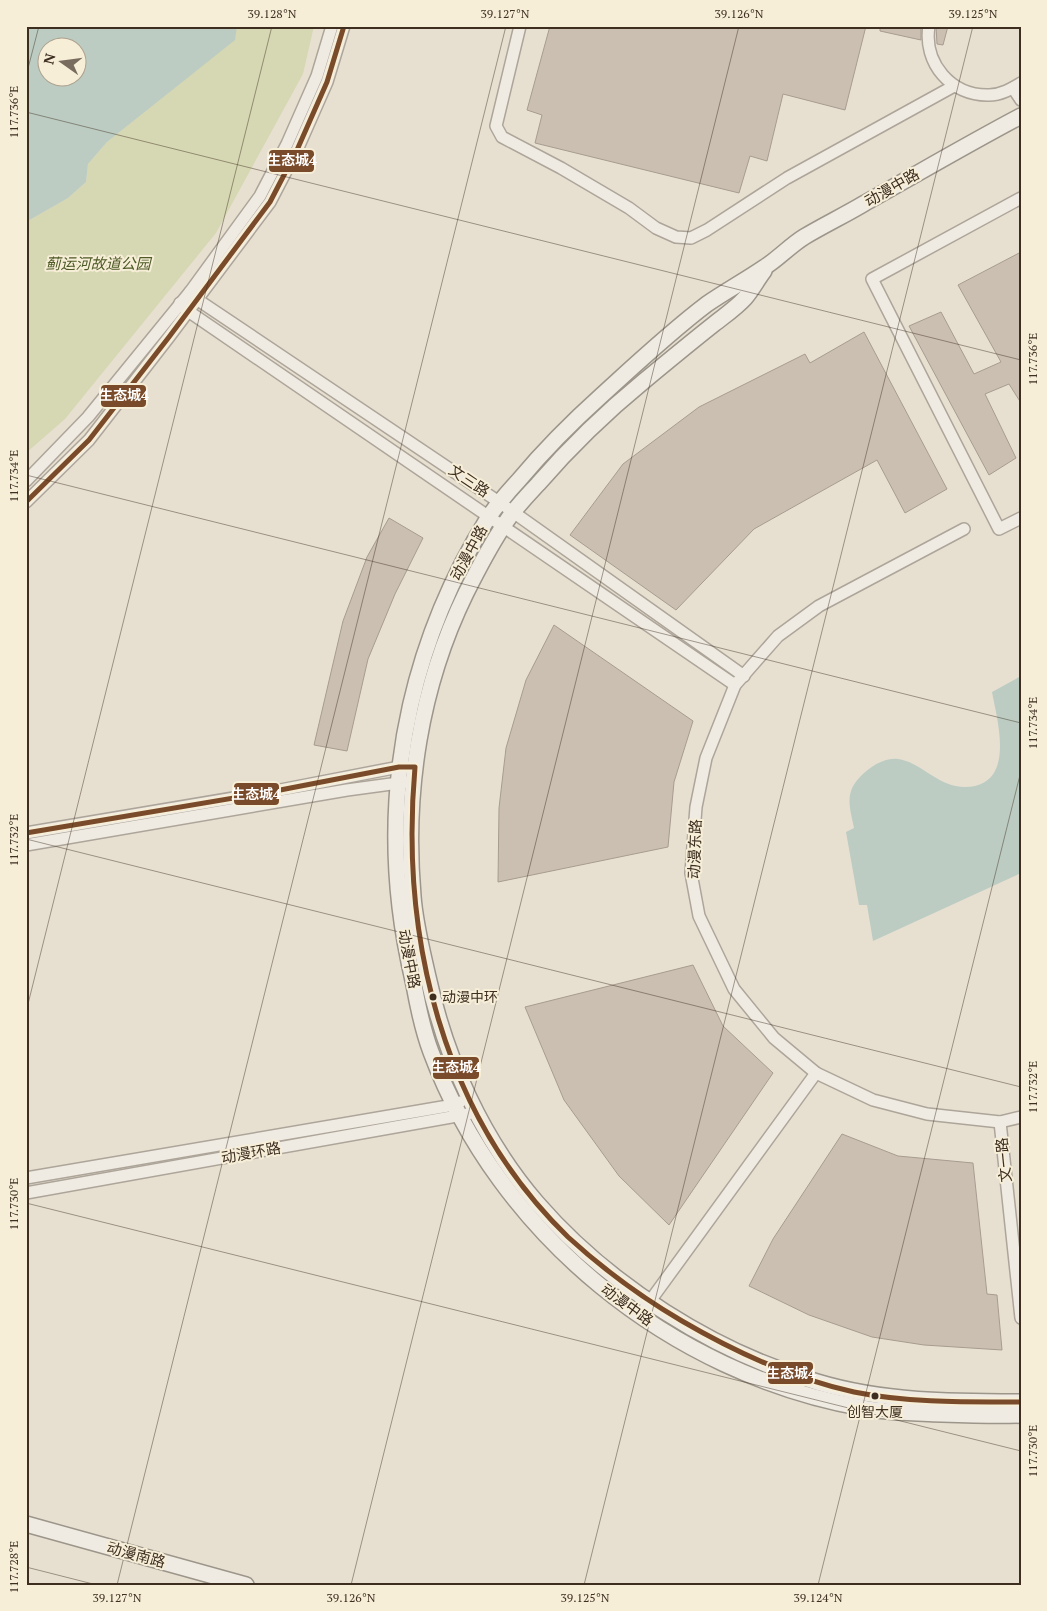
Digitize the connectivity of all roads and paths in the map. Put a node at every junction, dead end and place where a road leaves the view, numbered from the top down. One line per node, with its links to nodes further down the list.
1 (332, 26): 11 (street)
2 (344, 26): 11 (street)
3 (520, 26): 6 (street)
4 (929, 26): 6 (street)
5 (1017, 85): 6 (street); 7 (street)
6 (954, 86)
7 (1021, 100)
8 (1021, 116): 10 (street, 动漫中路)
9 (1021, 198): 18 (street)
10 (768, 266): 15 (street, 动漫中路); 16 (street, 动漫中路)
11 (194, 296): 12 (street); 15 (street, 文三路)
12 (184, 307): 13 (street); 14 (street); 17 (street, 文三路)
13 (26, 481)
14 (26, 502)
15 (499, 502): 16 (street, 文三路); 17 (street, 动漫中路)
16 (513, 512): 19 (street, 动漫中路); 21 (street, 文三路)
17 (489, 516): 19 (street, 文三路); 24 (street, 动漫中路)
18 (1021, 518)
19 (503, 526): 22 (street, 文三路); 23 (street, 动漫中路)
20 (964, 529): 21 (street, 动漫东路)
21 (744, 676): 22 (street, 动漫东路)
22 (735, 685): 27 (street, 动漫东路)
23 (414, 774): 24 (street); 28 (street, 动漫中路)
24 (398, 775): 25 (street); 26 (street); 29 (street, 动漫中路)
25 (26, 833)
26 (26, 845)
27 (816, 1073): 32 (street, 动漫东路); 35 (street)
28 (468, 1097): 29 (street, 动漫环路); 30 (street, 动漫中路)
29 (457, 1111): 30 (street, 动漫环路); 33 (street, 动漫环路); 34 (street, 动漫环路); 36 (street, 动漫中路)
30 (476, 1112): 35 (street, 动漫中路)
31 (1021, 1117): 32 (street, 动漫东路)
32 (1000, 1122): 37 (street, 文一路)
33 (26, 1178)
34 (26, 1192)
35 (650, 1301): 36 (street); 38 (street, 动漫中路)
36 (640, 1315): 39 (street, 动漫中路)
37 (1021, 1318)
38 (1021, 1402)
39 (1021, 1415)
40 (26, 1524): 41 (street, 动漫南路)
41 (246, 1585)

